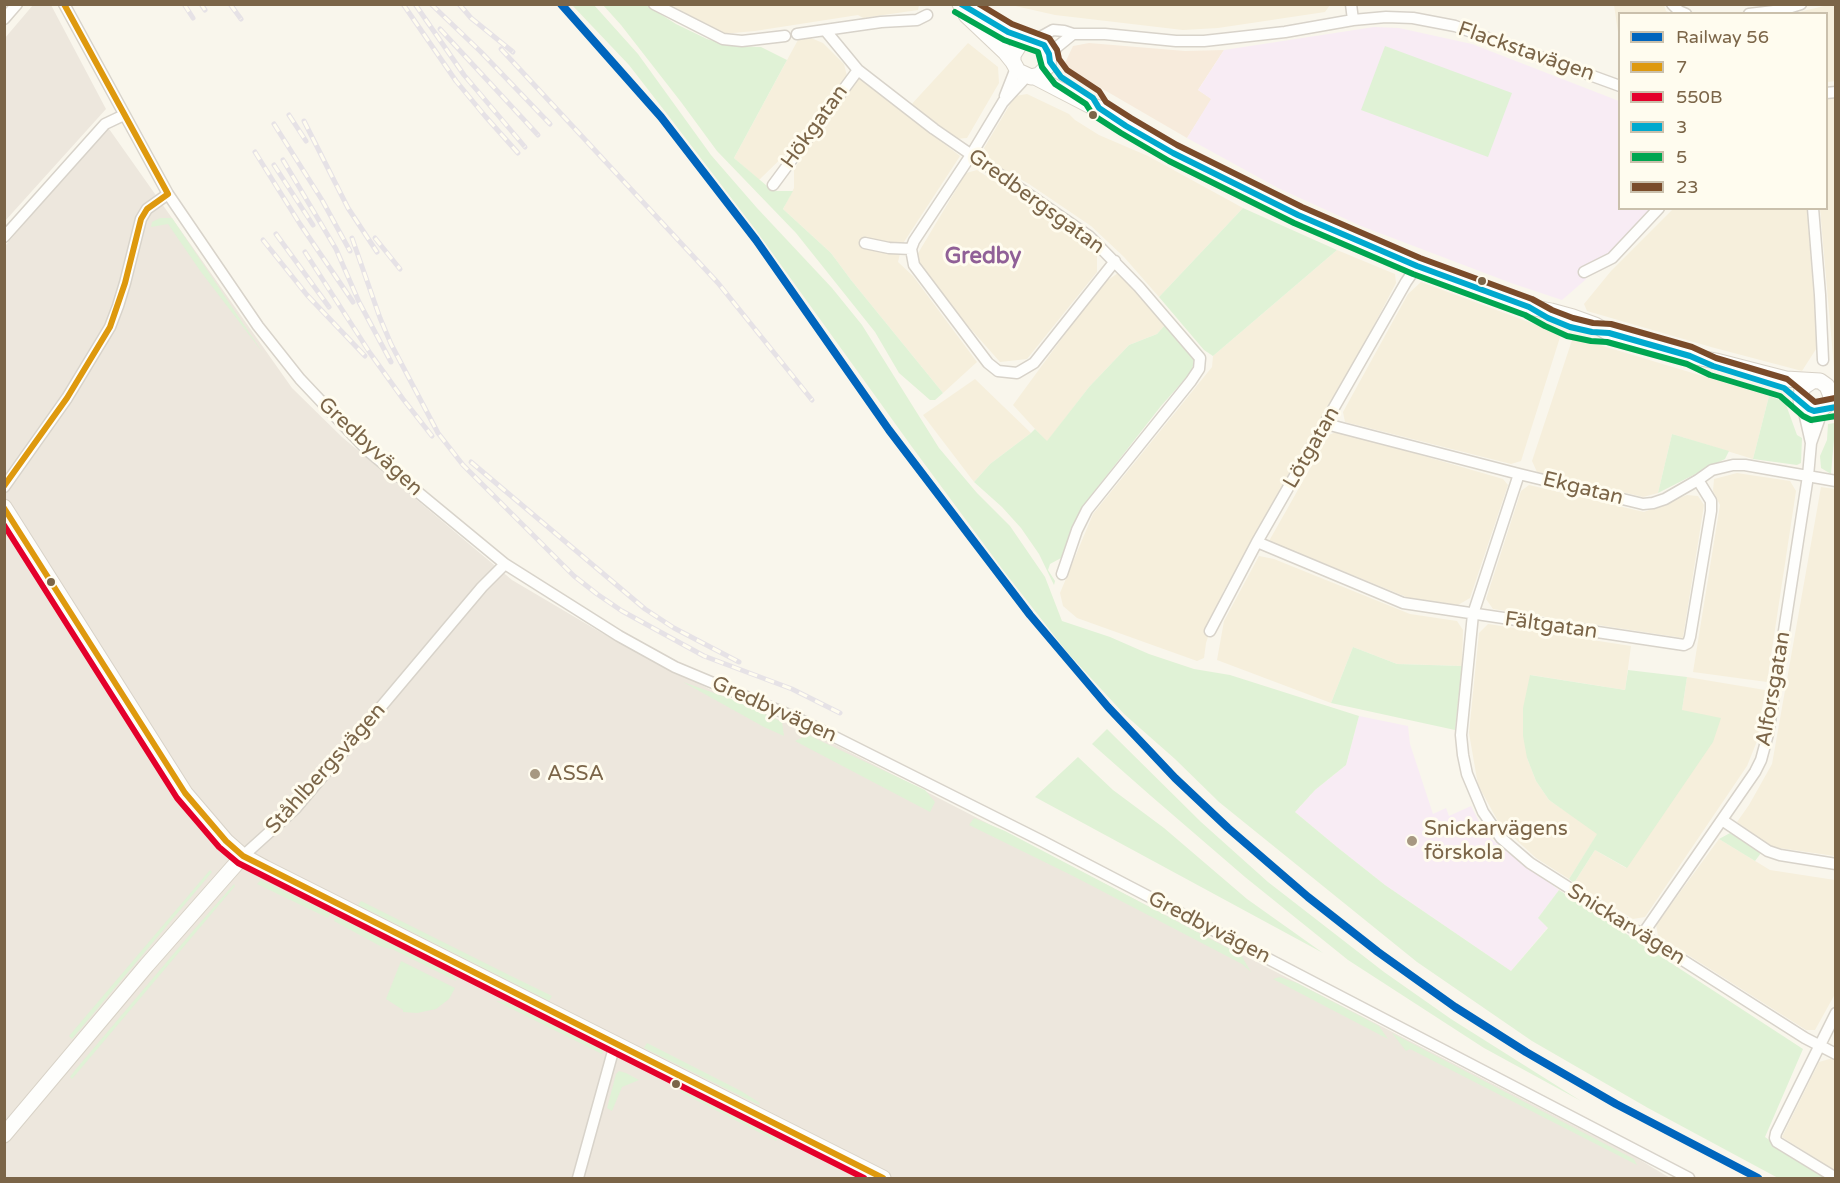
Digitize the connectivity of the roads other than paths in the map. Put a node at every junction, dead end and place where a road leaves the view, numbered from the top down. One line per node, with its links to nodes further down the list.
1 (17, 4): 10 (street)
2 (64, 4): 22 (street, Gredbyvägen)
3 (654, 4): 15 (street)
4 (958, 4): 16 (street); 19 (street)
5 (1351, 4): 11 (street)
6 (1801, 4): 7 (street)
7 (1782, 9): 8 (street)
8 (1762, 12)
9 (927, 15): 12 (street)
10 (4, 19)
11 (1353, 20): 14 (street, Flackstavägen); 20 (street, Flackstavägen)
12 (825, 30): 13 (street); 18 (street, Gredbergsgatan)
13 (797, 34)
14 (1073, 34): 16 (street, Flackstavägen); 17 (street)
15 (785, 36)
16 (1033, 40): 17 (street); 19 (street)
17 (1050, 60): 19 (street); 21 (street)
18 (858, 70): 23 (street, Gredbergsgatan); 24 (street, Hökgatan)
19 (1023, 71): 21 (street); 23 (street)
20 (1618, 85)
21 (1099, 108): 32 (street)
22 (124, 115): 25 (street, Gredbyvägen); 28 (street)
23 (971, 155): 30 (street); 31 (street, Gredbergsgatan)
24 (772, 185)
25 (168, 194): 46 (street); 49 (street, Gredbyvägen)
26 (1657, 210): 33 (street)
27 (1813, 210): 35 (street)
28 (4, 237)
29 (865, 243): 30 (street)
30 (911, 249): 31 (street)
31 (1115, 261): 50 (street, Gredbergsgatan)
32 (1417, 267): 34 (street); 40 (street, Lötgatan)
33 (1584, 272)
34 (1690, 356): 36 (street); 38 (street)
35 (1823, 360)
36 (1811, 382): 37 (street); 38 (street)
37 (1832, 390): 39 (street)
38 (1802, 402): 39 (street); 41 (street, Alforsgatan)
39 (1827, 408): 41 (street, Alforsgatan)
40 (1326, 424): 42 (street, Ekgatan); 48 (street, Lötgatan)
41 (1811, 443): 43 (street, Alforsgatan)
42 (1519, 474): 44 (street, Ekgatan); 51 (street, Snickarvägen)
43 (1809, 476): 44 (street, Ekgatan); 45 (street, Ekgatan); 53 (street, Alforsgatan)
44 (1698, 480): 51 (street, Fältgatan)
45 (1836, 481)
46 (4, 487)
47 (4, 507): 54 (street)
48 (1257, 542): 51 (street, Fältgatan); 52 (street, Lötgatan)
49 (505, 564): 54 (street, Ståhlbergsvägen); 64 (street, Gredbyvägen)
50 (1062, 574)
51 (1473, 614): 56 (street, Snickarvägen)
52 (1210, 632)
53 (1722, 820): 55 (street); 56 (street, Alforsgatan)
54 (243, 856): 58 (street); 61 (street, Ståhlbergsvägen)
55 (1836, 864)
56 (1642, 935): 59 (street, Snickarvägen)
57 (1836, 1013): 59 (street)
58 (615, 1044): 62 (street); 63 (street)
59 (1819, 1046): 60 (street, Snickarvägen); 65 (street)
60 (1836, 1054)
61 (4, 1135)
62 (578, 1179)
63 (883, 1179)
64 (1689, 1179)
65 (1836, 1179)

